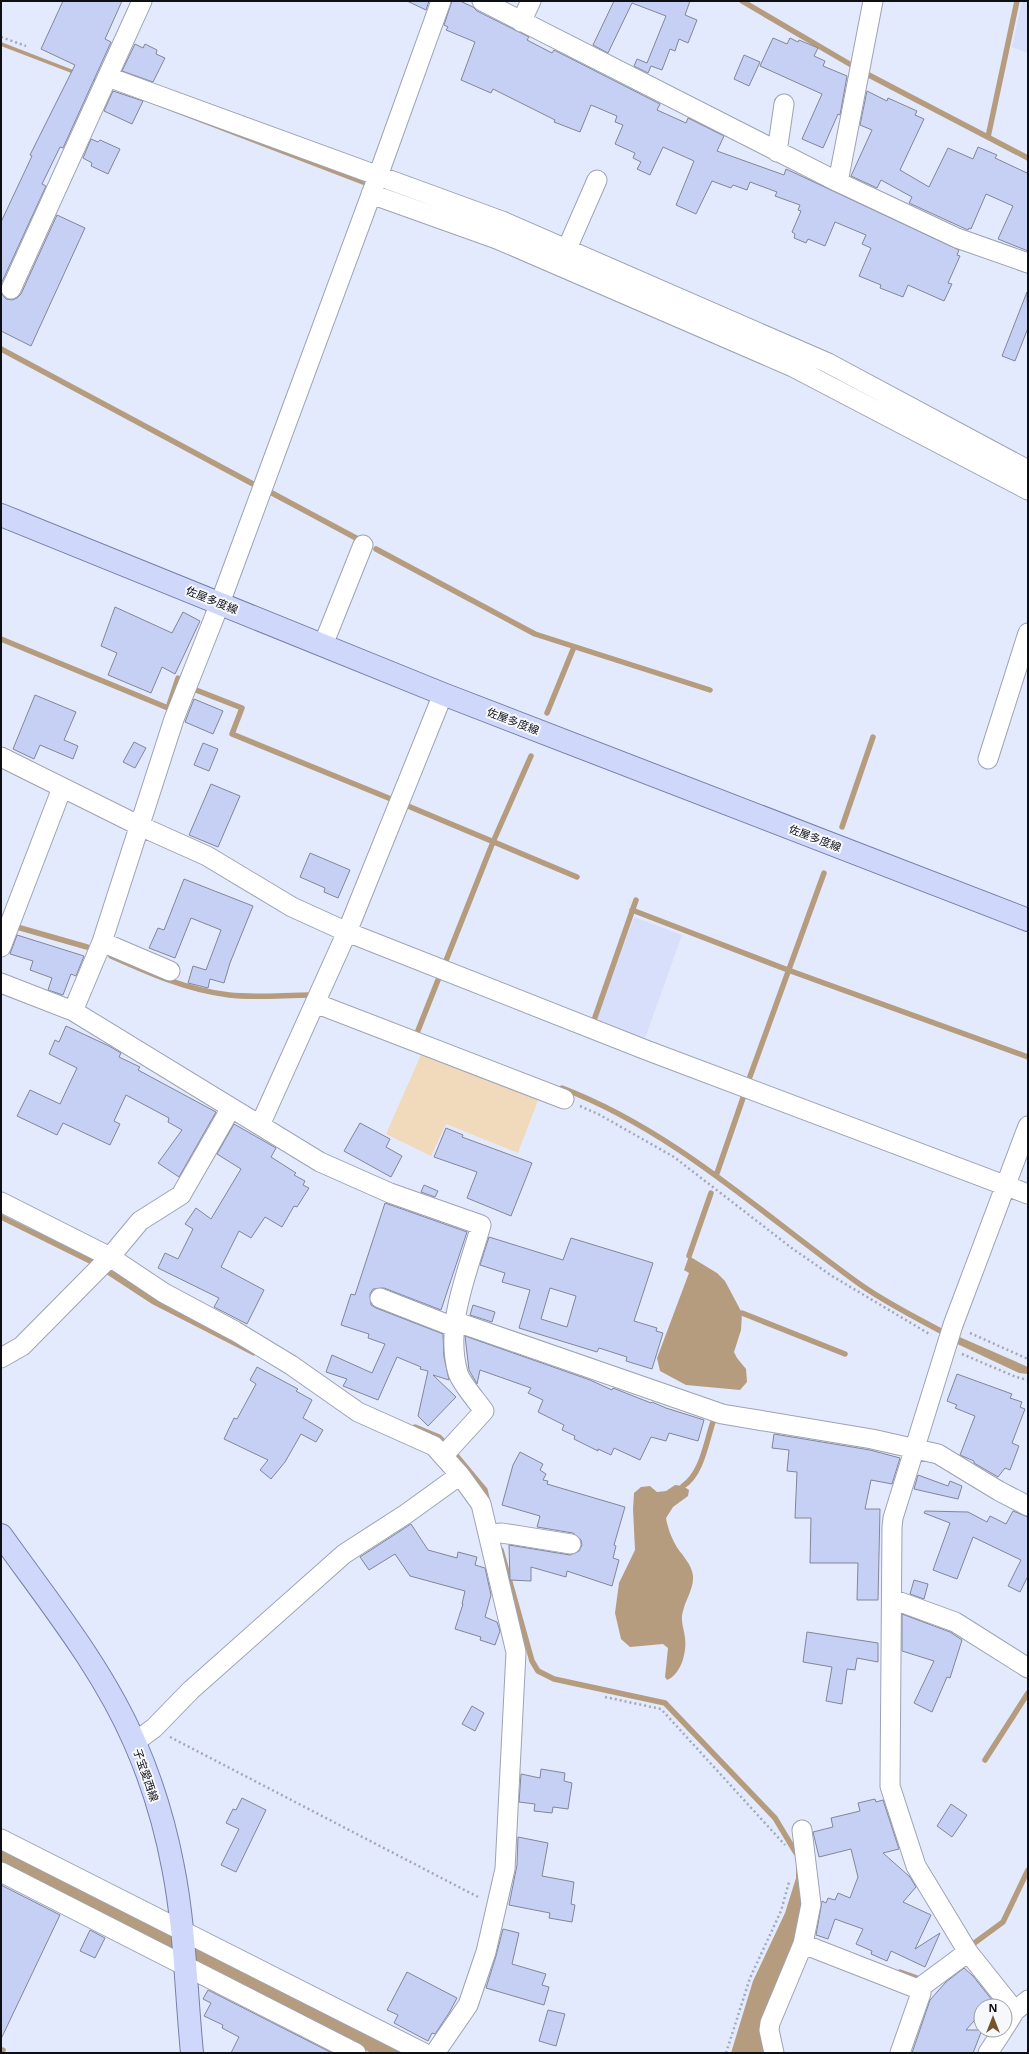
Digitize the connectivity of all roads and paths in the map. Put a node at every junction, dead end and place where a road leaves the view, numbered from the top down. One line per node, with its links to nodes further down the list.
1 (142, 1): 9 (street)
2 (441, 1): 14 (street)
3 (482, 1): 6 (street)
4 (531, 1): 6 (street)
5 (873, 1): 13 (street)
6 (522, 22): 11 (street)
7 (1, 37): 8 (path)
8 (26, 46)
9 (105, 82): 14 (street); 17 (street)
10 (784, 104): 11 (street)
11 (777, 152): 13 (street)
12 (597, 180): 15 (street)
13 (838, 182): 16 (street)
14 (374, 185): 15 (street); 23 (street)
15 (564, 257): 18 (street)
16 (1028, 263)
17 (11, 290)
18 (798, 359): 19 (street); 20 (street)
19 (1028, 470)
20 (1028, 490)
21 (1, 515): 23 (main road, 佐屋多度線)
22 (363, 544): 25 (street)
23 (220, 603): 25 (main road, 佐屋多度線); 30 (street)
24 (1028, 633): 28 (street)
25 (323, 645): 26 (main road, 佐屋多度線)
26 (443, 694): 31 (main road, 佐屋多度線); 32 (street)
27 (1, 757): 29 (street)
28 (988, 759)
29 (62, 788): 30 (street); 34 (street)
30 (140, 826): 32 (street); 33 (street)
31 (1028, 920)
32 (347, 932): 37 (street); 43 (street)
33 (102, 942): 35 (street); 38 (street)
34 (1, 947)
35 (170, 971)
36 (1, 983): 38 (street)
37 (315, 1003): 39 (street); 41 (street)
38 (73, 1011): 40 (street)
39 (564, 1099): 49 (path)
40 (230, 1108): 41 (street); 46 (street)
41 (260, 1125): 48 (street)
42 (1028, 1126): 43 (street)
43 (1006, 1186): 44 (street); 49 (street)
44 (1028, 1194)
45 (1, 1202): 46 (street)
46 (103, 1264): 50 (street); 54 (street)
47 (380, 1298): 48 (street)
48 (454, 1324): 53 (street); 54 (street)
49 (949, 1338): 51 (path); 52 (path); 53 (street)
50 (1, 1358)
51 (1028, 1359)
52 (1028, 1380)
53 (916, 1448): 56 (street); 60 (street)
54 (443, 1456): 55 (street)
55 (460, 1475): 57 (street); 63 (street)
56 (1028, 1506)
57 (489, 1534): 59 (street); 70 (street)
58 (1, 1535): 64 (main road, 子宝愛西線)
59 (570, 1544)
60 (892, 1599): 61 (street); 73 (street)
61 (1028, 1668)
62 (605, 1697): 67 (path)
63 (154, 1728): 64 (street); 70 (path)
64 (135, 1742): 71 (main road, 子宝愛西線)
65 (802, 1830): 72 (street)
66 (1, 1839): 71 (street)
67 (787, 1848)
68 (1, 1872): 74 (street)
69 (791, 1875): 84 (path)
70 (497, 1907): 83 (street)
71 (182, 1931): 74 (main road, 子宝愛西線); 82 (street)
72 (803, 1944): 75 (street); 79 (street)
73 (968, 1952): 75 (street); 76 (street)
74 (183, 1962): 80 (main road, 子宝愛西線); 81 (street)
75 (918, 1989): 85 (street)
76 (1022, 2006): 77 (street)
77 (1013, 2017)
78 (998, 2038): 86 (street)
79 (774, 2052)
80 (192, 2053)
81 (356, 2053)
82 (424, 2053)
83 (435, 2053)
84 (726, 2053)
85 (900, 2053)
86 (988, 2053)

